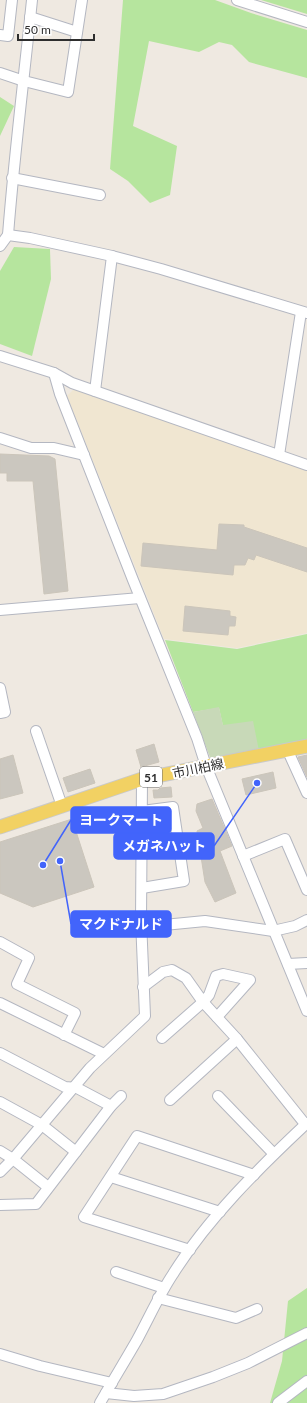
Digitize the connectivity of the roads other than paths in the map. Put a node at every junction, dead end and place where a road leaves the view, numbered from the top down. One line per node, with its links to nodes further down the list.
1 (12, 0): 8 (street)
2 (32, 0): 5 (street)
3 (82, 0): 7 (street)
4 (237, 0): 6 (street)
5 (30, 17): 7 (street); 10 (street)
6 (307, 22)
7 (77, 32): 10 (street)
8 (0, 35)
9 (0, 73): 10 (street)
10 (24, 81): 11 (street)
11 (12, 178): 12 (street); 13 (street)
12 (100, 195)
13 (8, 235): 14 (street); 15 (street)
14 (0, 246)
15 (112, 256): 16 (street); 19 (street)
16 (304, 312): 22 (street)
17 (0, 356): 18 (street)
18 (54, 373): 19 (street); 21 (street)
19 (95, 391): 22 (street)
20 (0, 438): 21 (street)
21 (84, 455): 24 (street)
22 (279, 455): 23 (street)
23 (307, 465)
24 (140, 598): 25 (street); 31 (street)
25 (0, 610)
26 (0, 688): 27 (street)
27 (0, 713)
28 (36, 731): 34 (street)
29 (307, 746): 30 (main road, 市川柏線 / 51)
30 (287, 749): 31 (main road, 市川柏線 / 51); 33 (street)
31 (206, 766): 32 (main road, 市川柏線 / 51); 37 (street)
32 (142, 779): 34 (main road, 市川柏線 / 51); 35 (street)
33 (307, 793)
34 (62, 806): 36 (main road, 市川柏線 / 51)
35 (142, 811): 38 (street); 38 (street)
36 (0, 827)
37 (243, 856): 39 (street); 42 (street)
38 (142, 888): 40 (street)
39 (307, 890)
40 (141, 920): 42 (street); 46 (street)
41 (307, 920): 42 (street)
42 (273, 931): 45 (street)
43 (0, 942): 51 (street)
44 (307, 963): 45 (street)
45 (288, 964): 49 (street)
46 (143, 987): 47 (street); 55 (street)
47 (203, 1002): 50 (street); 50 (street); 52 (street)
48 (0, 1003): 51 (street)
49 (307, 1011)
50 (217, 1017): 53 (street)
51 (64, 1035): 55 (street)
52 (162, 1038)
53 (237, 1038): 59 (street); 62 (street)
54 (0, 1053): 56 (street)
55 (104, 1054): 56 (street)
56 (72, 1088): 61 (street); 63 (street)
57 (121, 1096): 61 (street)
58 (218, 1096): 66 (street)
59 (170, 1100)
60 (0, 1102): 63 (street)
61 (111, 1106): 65 (street)
62 (306, 1123): 66 (street)
63 (42, 1124): 65 (street); 67 (street)
64 (0, 1151): 67 (street)
65 (76, 1152): 71 (street)
66 (274, 1154): 69 (street)
67 (14, 1159): 68 (street); 71 (street)
68 (0, 1172)
69 (254, 1174): 70 (street); 73 (street)
70 (111, 1177): 73 (street); 74 (street)
71 (48, 1187): 72 (street)
72 (0, 1205)
73 (220, 1212): 74 (street)
74 (190, 1250): 76 (street)
75 (116, 1272): 76 (street)
76 (164, 1288): 77 (street)
77 (158, 1298): 78 (street); 82 (street)
78 (257, 1309)
79 (307, 1333): 83 (street)
80 (0, 1354): 82 (street)
81 (307, 1381): 85 (street)
82 (112, 1383): 83 (street)
83 (106, 1393): 84 (street)
84 (100, 1403)
85 (278, 1403)

